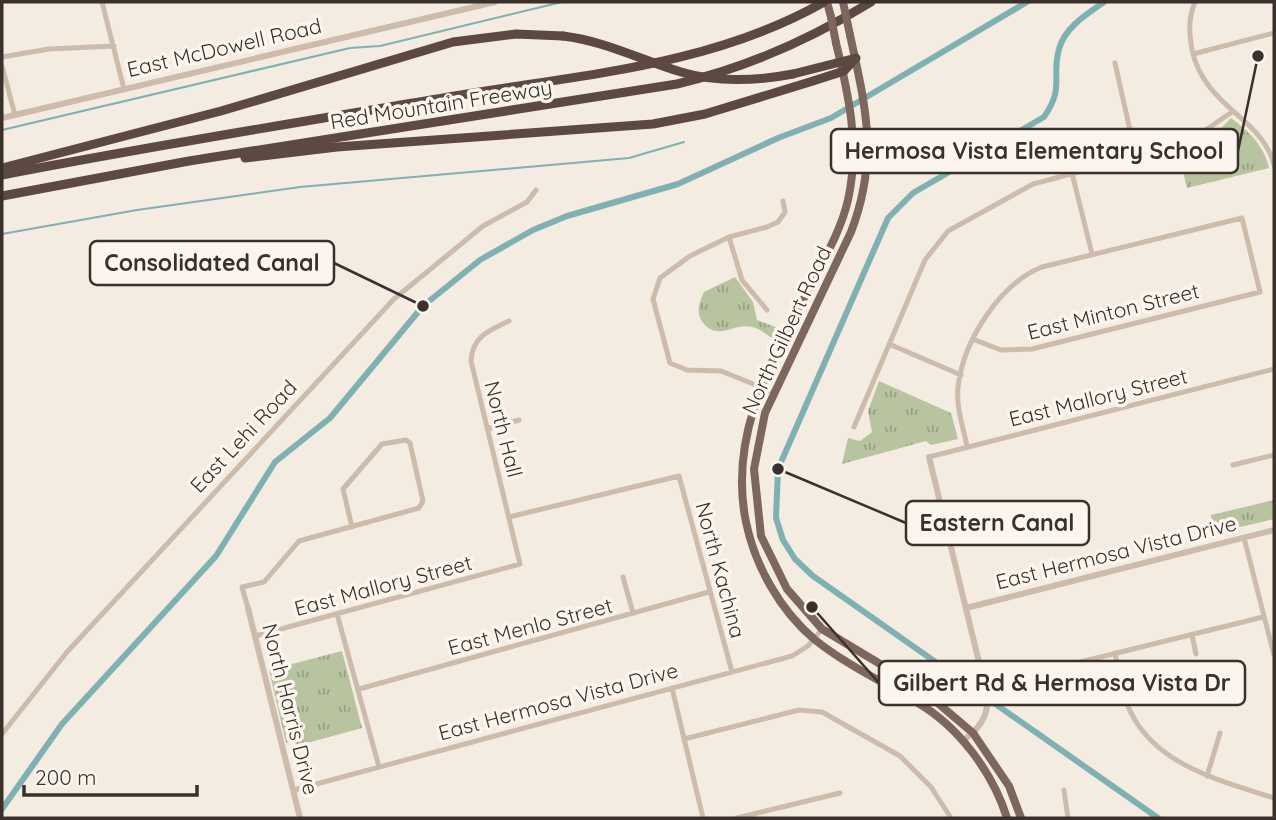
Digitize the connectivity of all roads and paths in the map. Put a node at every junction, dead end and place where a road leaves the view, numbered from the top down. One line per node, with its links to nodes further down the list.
1 (102, 2): 8 (street)
2 (495, 2): 16 (street, East McDowell Road)
3 (826, 2): 12 (main road, North Gilbert Road, bridge); 25 (highway, Red Mountain Freeway)
4 (843, 2): 11 (main road, North Gilbert Road, bridge)
5 (871, 2): 21 (highway, Red Mountain Freeway)
6 (1195, 2): 9 (street)
7 (1274, 33): 9 (street)
8 (114, 46): 10 (street); 16 (street)
9 (1193, 54): 17 (street)
10 (2, 57)
11 (856, 58): 12 (highway); 15 (highway); 38 (main road, North Gilbert Road)
12 (840, 60): 15 (main road, North Gilbert Road); 23 (highway, bridge)
13 (1115, 63): 20 (street)
14 (2, 66): 18 (street)
15 (844, 71): 21 (highway); 37 (main road, North Gilbert Road)
16 (124, 89): 18 (street, East McDowell Road)
17 (1233, 112): 20 (street); 22 (street)
18 (15, 115): 19 (street, East McDowell Road)
19 (2, 118)
20 (1136, 157): 24 (street)
21 (190, 161): 27 (highway, Red Mountain Freeway)
22 (1274, 165)
23 (2, 168)
24 (1072, 173): 30 (street); 34 (street)
25 (2, 174)
26 (536, 190): 71 (street, East Lehi Road)
27 (2, 196)
28 (783, 201): 29 (street)
29 (729, 237): 31 (street); 37 (street)
30 (1092, 254): 33 (street); 33 (street, East Minton Street)
31 (767, 310)
32 (509, 321): 41 (street, North Hall)
33 (975, 340): 36 (street)
34 (889, 344): 36 (street); 40 (street)
35 (1274, 369): 42 (street, East Mallory Street)
36 (961, 375): 42 (street)
37 (761, 386): 38 (street); 61 (main road, North Gilbert Road)
38 (773, 392): 58 (main road, North Gilbert Road)
39 (519, 420): 41 (street)
40 (854, 427)
41 (487, 429): 46 (street, North Hall)
42 (967, 446): 44 (street, East Mallory Street)
43 (1274, 455): 45 (street)
44 (929, 457): 54 (street)
45 (1233, 465)
46 (509, 517): 50 (street, North Hall); 52 (street, North Kachina)
47 (352, 527): 47 (street); 53 (street)
48 (1274, 530): 49 (street, East Hermosa Vista Drive)
49 (1244, 538): 54 (street, East Hermosa Vista Drive); 57 (street)
50 (520, 564): 55 (street, East Mallory Street)
51 (623, 577): 56 (street)
52 (709, 592): 56 (street, East Menlo Street); 65 (street, North Kachina)
53 (248, 608): 60 (street, North Harris Drive)
54 (966, 608): 69 (street)
55 (337, 614): 60 (street, East Mallory Street); 68 (street)
56 (633, 614): 68 (street, East Menlo Street)
57 (1263, 617): 59 (street); 64 (street)
58 (822, 629): 61 (street, East Hermosa Vista Drive); 69 (main road, North Gilbert Road)
59 (1192, 635): 62 (street); 63 (street)
60 (255, 636): 76 (street, North Harris Drive)
61 (814, 639): 65 (street, East Hermosa Vista Drive); 73 (main road, North Gilbert Road)
62 (1196, 653)
63 (1115, 654): 66 (street); 75 (street)
64 (1274, 655)
65 (732, 672): 67 (street, East Hermosa Vista Drive)
66 (1049, 674)
67 (672, 688): 72 (street); 74 (street, East Hermosa Vista Drive)
68 (359, 689): 74 (street)
69 (973, 733): 73 (street); 85 (main road, North Gilbert Road)
70 (1220, 733): 75 (street)
71 (2, 734)
72 (684, 739): 81 (street); 83 (street)
73 (963, 741): 84 (main road, North Gilbert Road)
74 (379, 767): 76 (street, East Hermosa Vista Drive)
75 (1207, 776): 79 (street)
76 (294, 790): 80 (street, North Harris Drive)
77 (1065, 790): 86 (street)
78 (839, 793): 82 (street)
79 (1274, 798)
80 (300, 818)
81 (703, 818)
82 (737, 818)
83 (951, 818)
84 (1007, 818)
85 (1021, 818)
86 (1068, 818)

